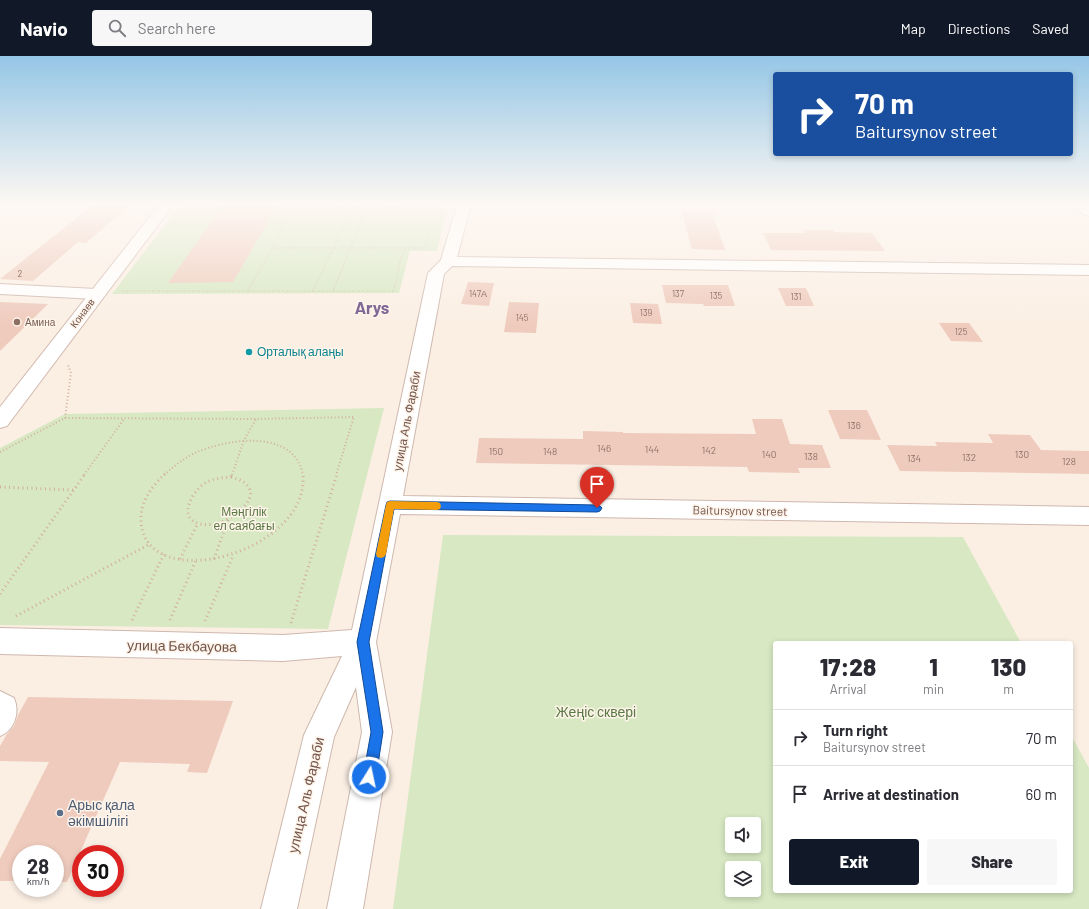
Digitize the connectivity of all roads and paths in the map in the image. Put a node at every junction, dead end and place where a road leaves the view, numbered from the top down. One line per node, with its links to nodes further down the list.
1 (135, 245): 18 (street, Конаев)
2 (275, 245): 7 (path)
3 (335, 245): 8 (path)
4 (351, 245): 9 (path)
5 (426, 245): 10 (path)
6 (453, 245): 11 (street, улица Аль Фараби)
7 (273, 248): 8 (path); 14 (path)
8 (333, 248): 9 (path); 15 (path)
9 (350, 248): 10 (path); 16 (path)
10 (405, 248): 16 (path)
11 (448, 261): 12 (street); 27 (street, улица Аль Фараби)
12 (1089, 270)
13 (0, 289): 18 (street)
14 (248, 290): 15 (path); 17 (path)
15 (313, 291): 16 (path)
16 (334, 291)
17 (120, 292)
18 (96, 294): 21 (street, Конаев)
19 (124, 419): 20 (path); 23 (path); 26 (path)
20 (256, 419): 22 (path); 41 (path)
21 (0, 421)
22 (244, 440): 24 (path); 31 (path); 33 (path)
23 (0, 452)
24 (231, 477): 29 (path); 30 (path)
25 (0, 488): 26 (path)
26 (73, 490): 37 (path)
27 (390, 505): 28 (street, Baitursynov street); 43 (street, улица Аль Фараби)
28 (1089, 516)
29 (228, 520): 30 (path); 35 (path)
30 (198, 523): 34 (path)
31 (150, 544): 32 (path); 42 (path)
32 (164, 554): 34 (path); 38 (path)
33 (233, 555): 35 (path); 40 (path)
34 (180, 559): 36 (path)
35 (213, 559): 36 (path)
36 (196, 560): 39 (path)
37 (0, 594)
38 (139, 622)
39 (176, 623)
40 (211, 624)
41 (290, 626)
42 (5, 639): 43 (street, улица Бекбауова)
43 (363, 642): 46 (street, улица Аль Фараби); 47 (street, улица Аль Фараби)
44 (0, 700): 45 (lane)
45 (0, 727)
46 (280, 909)
47 (345, 909)

